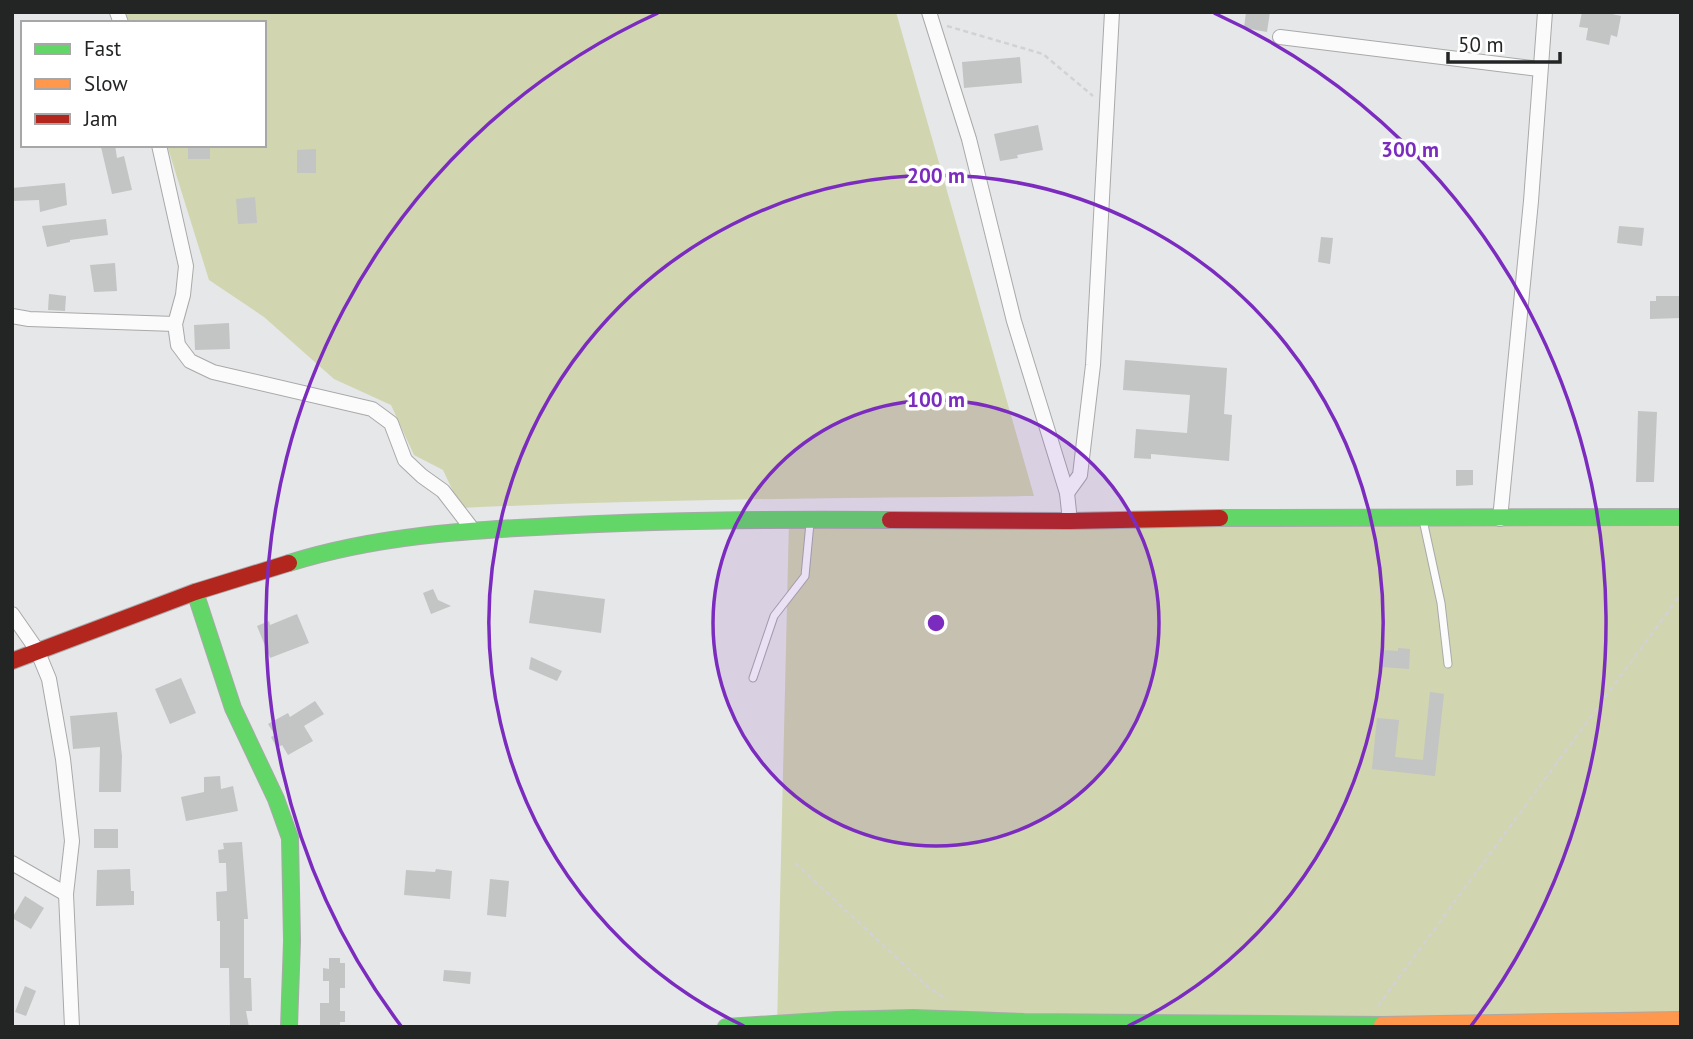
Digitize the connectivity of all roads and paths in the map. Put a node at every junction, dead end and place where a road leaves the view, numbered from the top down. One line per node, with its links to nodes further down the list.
1 (1112, 12): 10 (street)
2 (1545, 12): 5 (street)
3 (931, 17): 6 (path); 10 (street)
4 (1279, 37): 5 (street)
5 (1539, 69): 14 (street)
6 (1093, 95)
7 (159, 147): 9 (street)
8 (12, 316): 9 (street)
9 (175, 324): 16 (street)
10 (1067, 493): 15 (street)
11 (1681, 517): 14 (main road)
12 (1422, 518): 14 (main road); 15 (main road); 22 (lane)
13 (810, 519): 15 (main road); 16 (main road); 23 (lane)
14 (1500, 519)
15 (1070, 522)
16 (473, 530): 17 (main road)
17 (195, 592): 20 (main road); 31 (main road)
18 (1681, 594): 29 (path)
19 (12, 614): 20 (street)
20 (37, 650): 21 (main road); 26 (street)
21 (12, 662)
22 (1448, 664)
23 (753, 678)
24 (12, 863): 26 (street)
25 (795, 863): 27 (path)
26 (66, 894): 30 (street)
27 (951, 1003)
28 (1681, 1020): 29 (main road)
29 (1363, 1026): 32 (main road)
30 (72, 1027)
31 (289, 1027)
32 (726, 1027)

